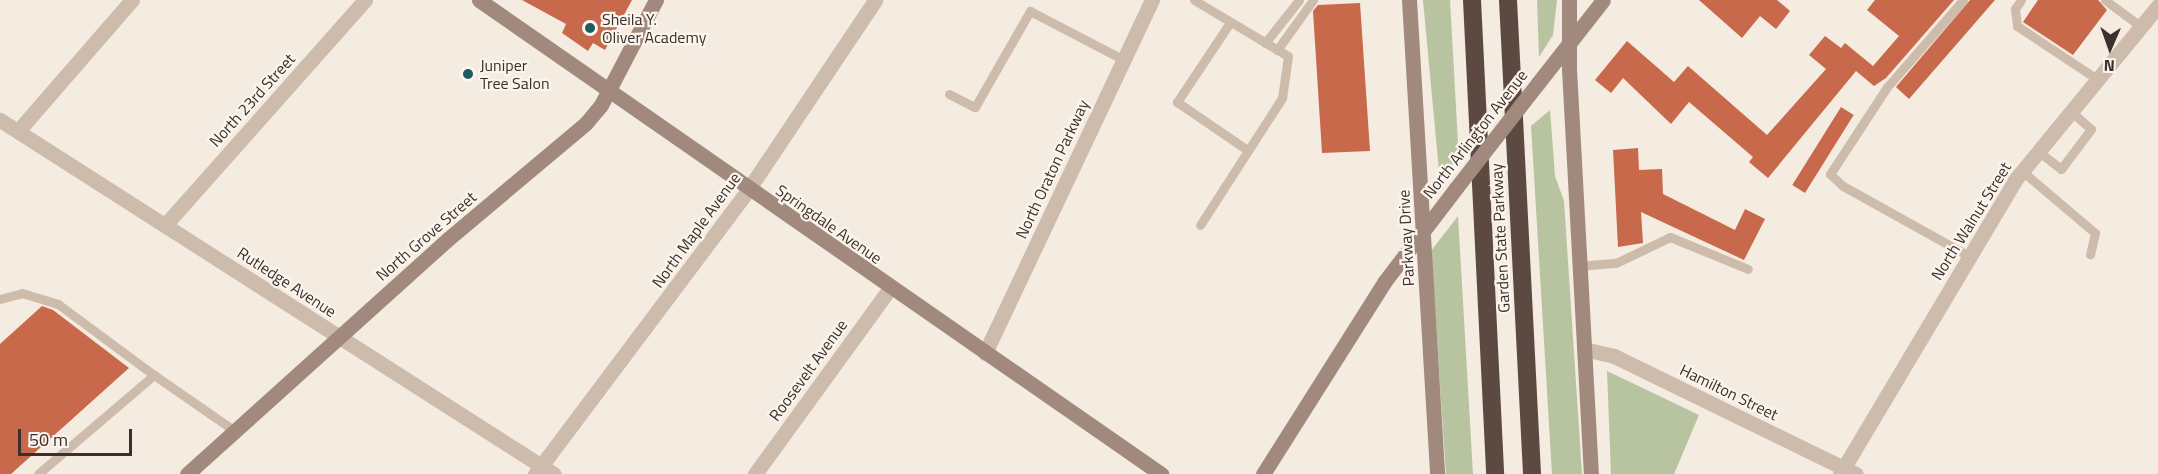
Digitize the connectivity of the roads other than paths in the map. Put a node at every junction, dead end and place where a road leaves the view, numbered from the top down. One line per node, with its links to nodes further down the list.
1 (132, 0): 30 (street)
2 (365, 0): 35 (street, North 23rd Street)
3 (479, 0): 26 (main road, Springdale Avenue)
4 (656, 0): 26 (main road, North Grove Street)
5 (875, 0): 34 (street, North Maple Avenue)
6 (1152, 0): 24 (street, North Oraton Parkway)
7 (1194, 0): 19 (lane)
8 (1299, 0): 21 (lane)
9 (1313, 0): 23 (lane)
10 (1409, 0): 37 (main road, Parkway Drive)
11 (1472, 0): 57 (highway, Garden State Parkway)
12 (1508, 0): 58 (highway, Garden State Parkway)
13 (1569, 0): 22 (main road)
14 (1603, 0): 22 (main road, North Arlington Avenue)
15 (1964, 0): 39 (lane)
16 (2021, 0): 25 (lane)
17 (2105, 0): 20 (lane)
18 (2158, 6): 20 (street, North Walnut Street)
19 (1229, 24): 21 (lane); 31 (lane)
20 (2140, 26): 25 (street, North Walnut Street)
21 (1265, 43): 23 (lane)
22 (1569, 43): 37 (main road, North Arlington Avenue, bridge); 40 (main road)
23 (1276, 50): 31 (lane)
24 (1124, 60): 27 (lane); 46 (street, North Oraton Parkway)
25 (2097, 79): 28 (street, North Walnut Street)
26 (608, 93): 34 (main road, Springdale Avenue); 44 (main road, North Grove Street)
27 (949, 94)
28 (2070, 111): 32 (street, North Walnut Street); 32 (lane)
29 (0, 120): 30 (street, Rutledge Avenue)
30 (18, 131): 35 (street, Rutledge Avenue)
31 (1246, 149): 36 (lane)
32 (2038, 151): 33 (street, North Walnut Street)
33 (2022, 171): 38 (lane); 39 (street, North Walnut Street)
34 (748, 190): 42 (main road, Springdale Avenue); 49 (street, North Maple Avenue)
35 (166, 224): 44 (street, Rutledge Avenue)
36 (1200, 225)
37 (1423, 230): 55 (main road, North Arlington Avenue); 56 (main road, Parkway Drive)
38 (2090, 254)
39 (1969, 256): 50 (street, North Walnut Street)
40 (1579, 266): 41 (lane); 45 (main road)
41 (1748, 269)
42 (890, 288): 46 (main road, Springdale Avenue); 53 (street, Roosevelt Avenue)
43 (0, 299): 47 (lane)
44 (338, 337): 48 (main road, North Grove Street); 49 (street, Rutledge Avenue)
45 (1584, 349): 50 (street, Hamilton Street); 59 (main road)
46 (985, 353): 54 (main road, Springdale Avenue)
47 (154, 375): 48 (lane); 51 (lane)
48 (234, 431): 52 (main road, North Grove Street)
49 (544, 471)
50 (1846, 472)
51 (39, 474)
52 (187, 474)
53 (755, 474)
54 (1161, 474)
55 (1263, 474)
56 (1437, 474)
57 (1496, 474)
58 (1532, 474)
59 (1591, 474)

